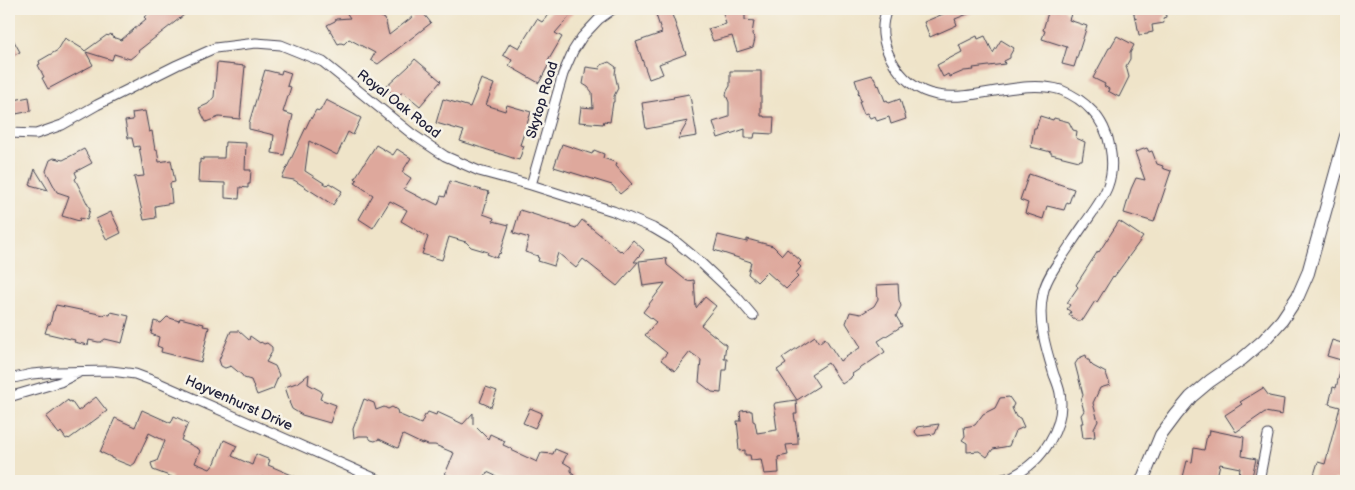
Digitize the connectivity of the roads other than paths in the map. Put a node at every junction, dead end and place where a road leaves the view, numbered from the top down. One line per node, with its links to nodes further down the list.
1 (613, 9): 5 (street, Skytop Road)
2 (887, 9): 11 (street)
3 (9, 133): 5 (street, Royal Oak Road)
4 (1346, 136): 14 (main road)
5 (531, 184): 6 (street, Royal Oak Road)
6 (753, 316)
7 (80, 372): 8 (street, Hayvenhurst Drive); 9 (street, Hayvenhurst Drive); 12 (street, Hayvenhurst Drive)
8 (9, 379)
9 (9, 397)
10 (1268, 436): 15 (street)
11 (1013, 479): 13 (street)
12 (381, 481)
13 (991, 481)
14 (1142, 481)
15 (1259, 481)

